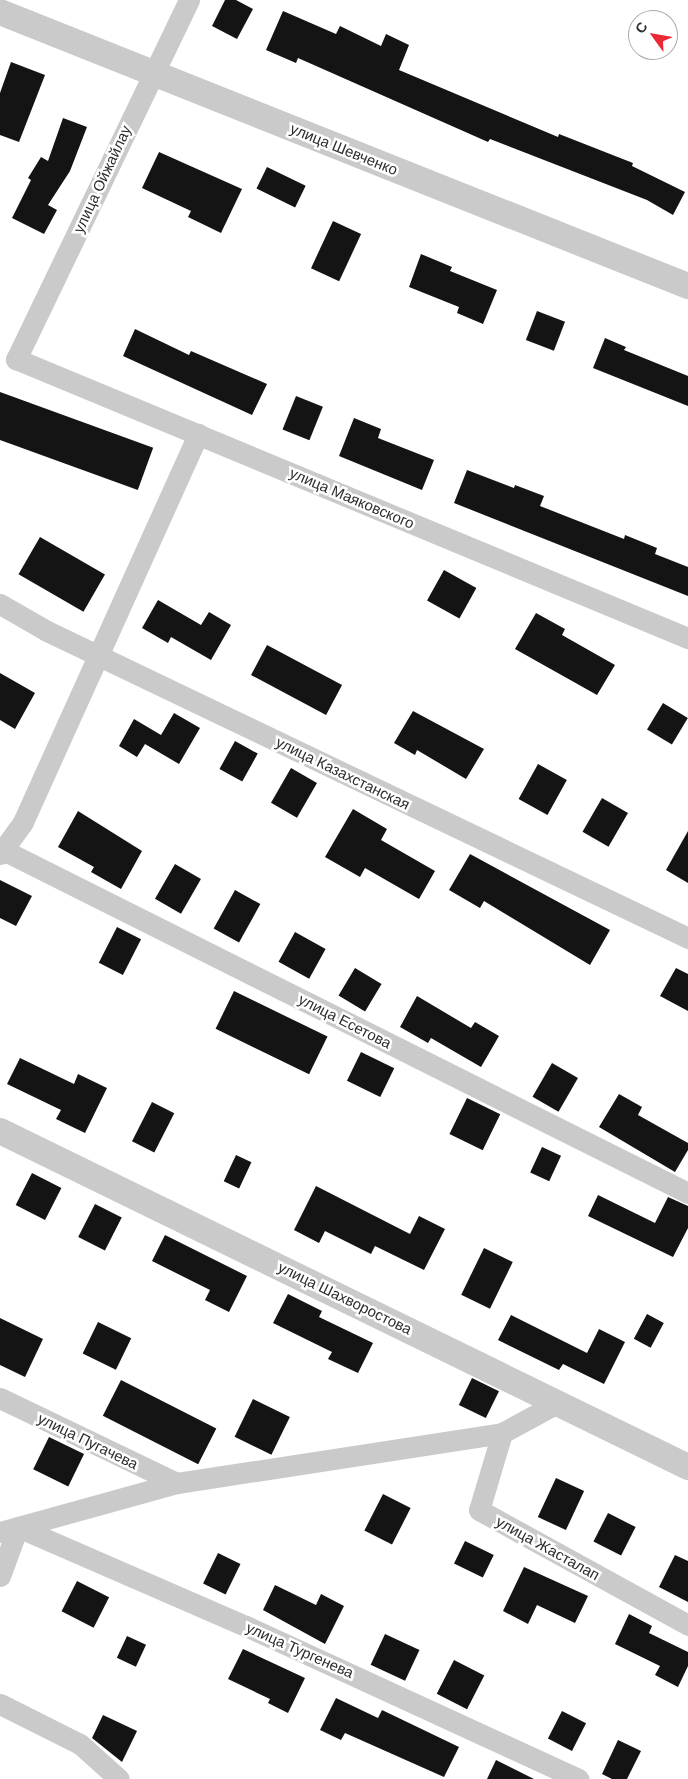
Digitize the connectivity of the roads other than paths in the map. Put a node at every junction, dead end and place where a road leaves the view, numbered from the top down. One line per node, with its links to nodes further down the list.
1 (189, 0): 3 (street, улица Ойжайлау)
2 (0, 12): 3 (street, улица Шевченко)
3 (152, 72): 4 (street, улица Шевченко); 5 (street, улица Ойжайлау)
4 (688, 286)
5 (16, 359): 6 (street, улица Маяковского)
6 (198, 434): 8 (street, улица Маяковского); 9 (street)
7 (0, 604): 9 (street, улица Казахстанская)
8 (688, 638)
9 (98, 655): 10 (street); 11 (street, улица Казахстанская)
10 (1, 852): 13 (street, улица Есетова)
11 (688, 938)
12 (0, 1131): 15 (street, улица Шахворостова)
13 (688, 1193)
14 (0, 1398): 18 (street, улица Пугачева)
15 (559, 1402): 16 (street); 17 (street, улица Шахворостова)
16 (502, 1433): 18 (street); 21 (street, улица Жасталап)
17 (688, 1466)
18 (177, 1483): 19 (street)
19 (9, 1529): 20 (street); 24 (street, улица Тургенева)
20 (0, 1576)
21 (688, 1626)
22 (0, 1704): 23 (street)
23 (120, 1779)
24 (579, 1779)

